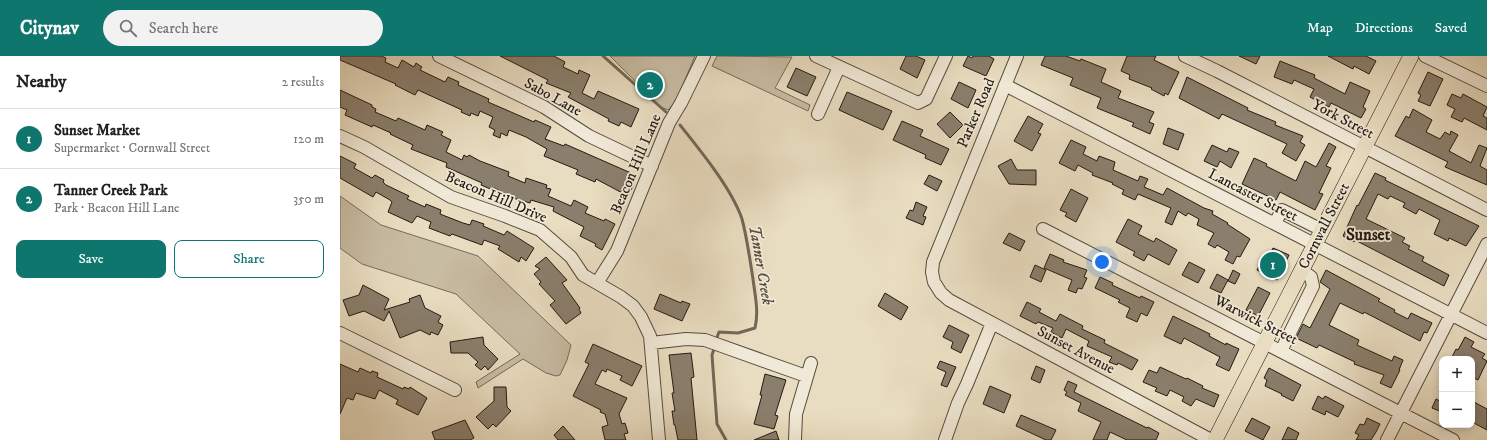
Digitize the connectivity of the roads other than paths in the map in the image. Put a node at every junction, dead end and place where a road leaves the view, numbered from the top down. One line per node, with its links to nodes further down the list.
1 (439, 56): 15 (street, Sabo Lane)
2 (704, 56): 15 (street, Beacon Hill Lane)
3 (816, 56): 9 (street)
4 (946, 56): 9 (street)
5 (1017, 56): 11 (street, Parker Road)
6 (1185, 56): 14 (street, York Street)
7 (1411, 56): 14 (main road, Cornwall Street)
8 (1425, 56): 10 (street)
9 (839, 67): 12 (street)
10 (1487, 86)
11 (1003, 90): 17 (street, Lancaster Street); 23 (street, Parker Road)
12 (818, 114)
13 (340, 136): 24 (street, Beacon Hill Drive)
14 (1364, 148): 16 (street, York Street); 19 (main road, Cornwall Street)
15 (652, 166): 24 (street, Beacon Hill Lane)
16 (1487, 210)
17 (1275, 223): 19 (street); 20 (street, Lancaster Street)
18 (1043, 229): 29 (street, Warwick Street)
19 (1322, 230): 20 (main road, Cornwall Street)
20 (1314, 244): 22 (main road, Cornwall Street); 25 (street, Lancaster Street)
21 (1487, 244): 25 (street)
22 (1301, 270): 29 (main road, Cornwall Street); 31 (street)
23 (933, 279): 26 (street, Sunset Avenue)
24 (597, 283): 30 (street, Beacon Hill Drive)
25 (1451, 314): 27 (street, Lancaster Street); 35 (street)
26 (992, 323): 38 (street); 39 (street, Sunset Avenue)
27 (1487, 332)
28 (340, 333): 34 (street)
29 (1264, 342): 31 (street, Warwick Street); 40 (main road, Cornwall Street)
30 (651, 343): 33 (street); 36 (street, Beacon Hill Drive)
31 (1281, 351): 35 (street, Warwick Street)
32 (811, 363): 33 (street)
33 (806, 376): 37 (street)
34 (455, 390)
35 (1400, 414): 41 (street); 42 (street, Warwick Street)
36 (659, 440)
37 (795, 440)
38 (945, 440)
39 (1211, 440)
40 (1215, 440)
41 (1387, 440)
42 (1453, 440)

